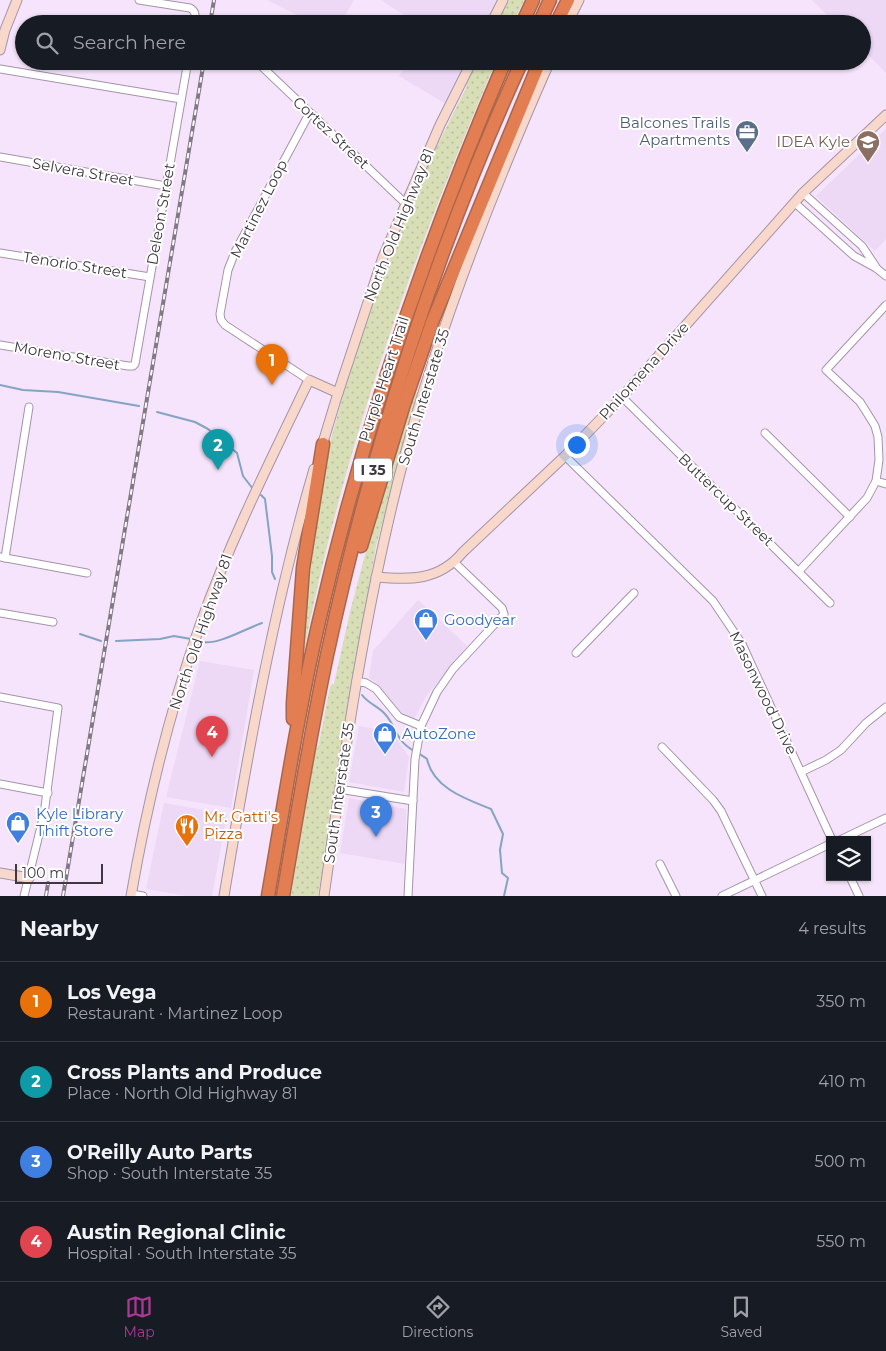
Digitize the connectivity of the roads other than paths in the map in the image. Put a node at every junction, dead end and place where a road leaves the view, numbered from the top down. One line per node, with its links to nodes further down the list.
1 (16, 0): 14 (main road)
2 (139, 0): 8 (street)
3 (503, 0): 9 (main road)
4 (533, 0): 10 (highway)
5 (550, 0): 11 (highway)
6 (568, 0): 12 (highway)
7 (579, 0): 13 (main road)
8 (196, 15)
9 (496, 15)
10 (526, 15)
11 (543, 15)
12 (560, 15)
13 (572, 15)
14 (0, 50)
15 (0, 69): 23 (street)
16 (186, 70): 23 (street, Deleon Street)
17 (265, 70): 24 (street, Cortez Street)
18 (468, 70): 30 (main road, North Old Highway 81)
19 (501, 70): 66 (highway, Purple Heart Trail / I 35)
20 (518, 70): 53 (highway, Purple Heart Trail / I 35)
21 (536, 70): 53 (highway)
22 (546, 70): 55 (main road, South Interstate 35)
23 (181, 99): 27 (street, Deleon Street)
24 (309, 114): 30 (street, Cortez Street); 40 (street, Martinez Loop)
25 (886, 115): 28 (main road, Philomena Drive)
26 (0, 157): 27 (street, Selvera Street)
27 (166, 186): 36 (street, Deleon Street)
28 (803, 194): 29 (main road, Philomena Drive); 31 (street)
29 (795, 203): 32 (street); 42 (main road, Philomena Drive)
30 (406, 204): 41 (main road, North Old Highway 81)
31 (843, 230): 32 (street); 34 (street)
32 (835, 239): 34 (street)
33 (0, 253): 36 (street, Tenorio Street)
34 (876, 268): 35 (street)
35 (886, 276)
36 (150, 277): 39 (street, Deleon Street)
37 (886, 305): 47 (street)
38 (0, 345): 39 (street, Moreno Street)
39 (134, 366)
40 (309, 380): 41 (main road, Martinez Loop); 81 (main road, North Old Highway 81)
41 (338, 393): 45 (main road)
42 (622, 397): 46 (main road, Philomena Drive); 52 (street, Buttercup Street)
43 (29, 408): 50 (street)
44 (765, 433): 49 (street)
45 (323, 444): 66 (highway); 84 (main road)
46 (565, 456): 51 (main road, Philomena Drive); 67 (street, Masonwood Drive)
47 (876, 481): 48 (street); 49 (street)
48 (886, 484)
49 (850, 517): 52 (street)
50 (3, 558): 54 (street)
51 (454, 562): 55 (main road, Philomena Drive); 64 (street)
52 (798, 571): 57 (street, Buttercup Street)
53 (346, 572): 86 (highway, Purple Heart Trail / I 35)
54 (87, 573)
55 (376, 577): 61 (main road, South Interstate 35)
56 (634, 593): 60 (street)
57 (830, 603)
58 (0, 613): 59 (street)
59 (53, 622)
60 (576, 653)
61 (356, 681): 64 (street); 69 (main road, South Interstate 35)
62 (0, 697): 70 (street)
63 (886, 707): 67 (street)
64 (421, 726): 71 (street)
65 (662, 747): 79 (street)
66 (294, 748): 85 (highway, Purple Heart Trail / I 35)
67 (801, 772): 73 (street, Masonwood Drive)
68 (0, 784): 70 (street)
69 (340, 789): 71 (street); 87 (main road, South Interstate 35)
70 (48, 793): 78 (street)
71 (413, 801): 88 (street)
72 (886, 818): 74 (street)
73 (830, 836)
74 (848, 836)
75 (826, 846): 79 (street)
76 (660, 864): 89 (street)
77 (0, 873): 78 (main road)
78 (29, 878): 82 (street)
79 (754, 880): 90 (street); 91 (street)
80 (852, 881): 92 (street)
81 (131, 895): 83 (street)
82 (24, 896)
83 (143, 896)
84 (224, 896)
85 (268, 896)
86 (283, 896)
87 (324, 896)
88 (408, 896)
89 (676, 896)
90 (722, 896)
91 (762, 896)
92 (859, 896)

